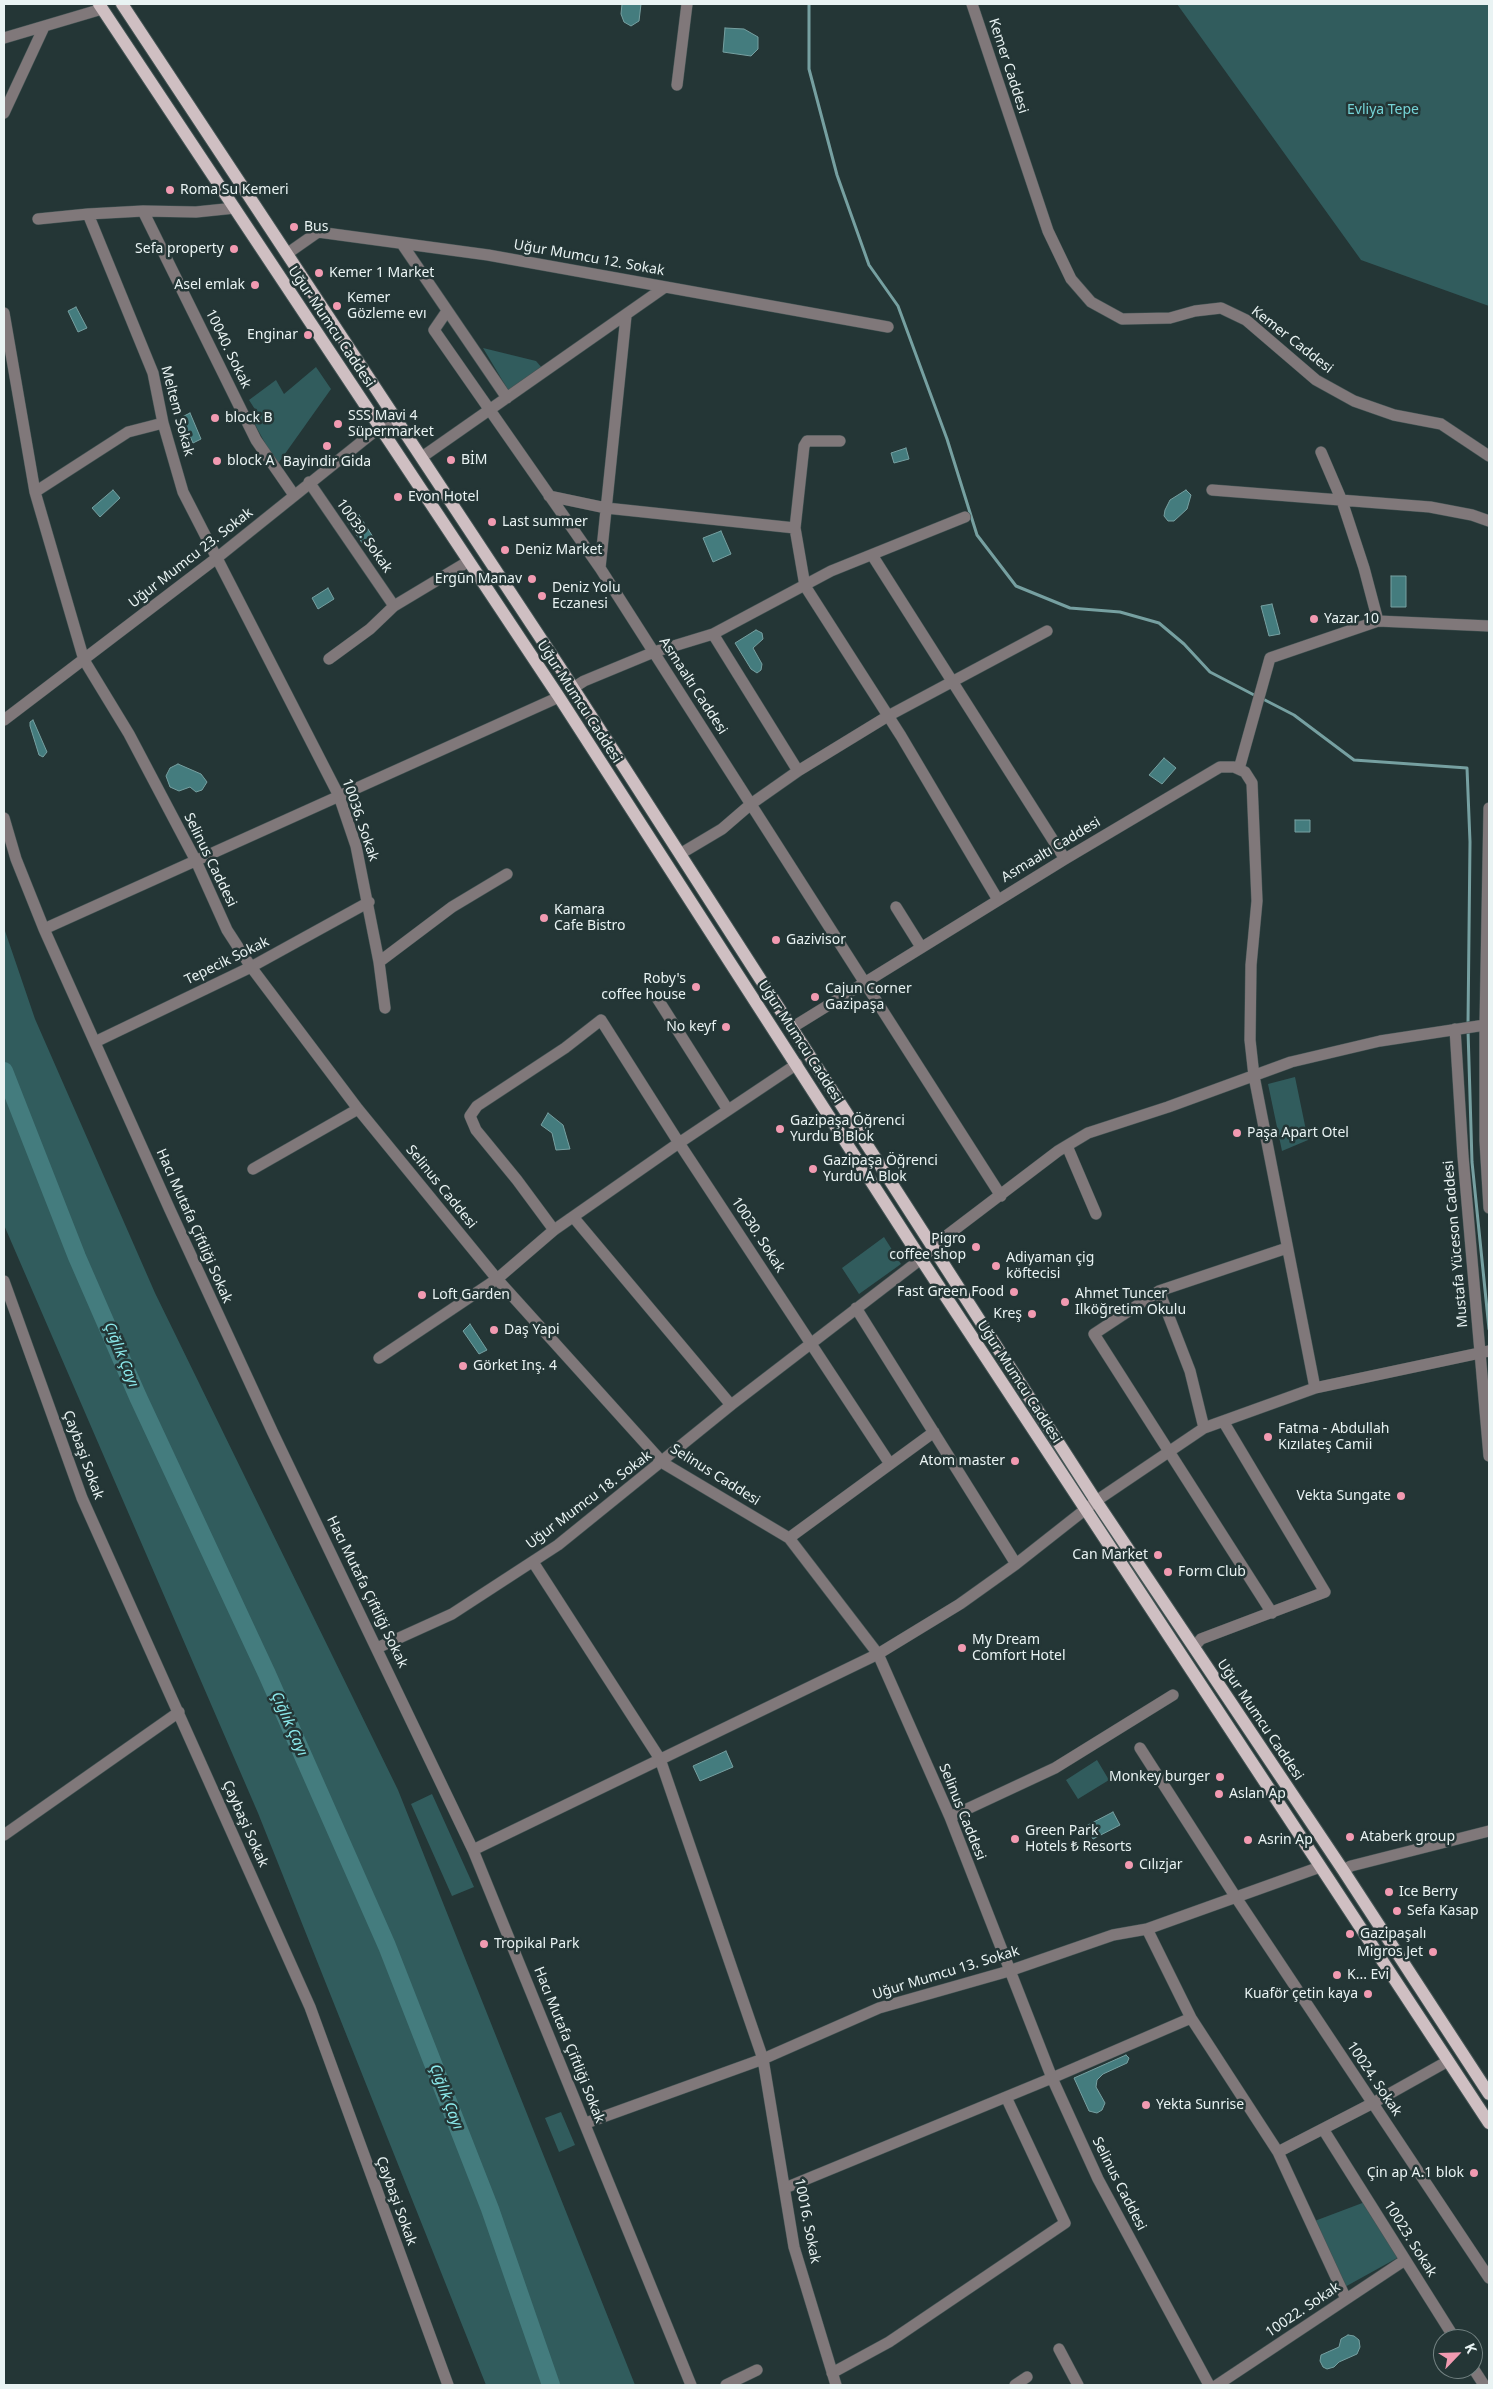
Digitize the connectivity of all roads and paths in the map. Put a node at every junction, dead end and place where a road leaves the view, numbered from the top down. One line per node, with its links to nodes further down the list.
1 (122, 4): 14 (main road, Uğur Mumcu Caddesi)
2 (687, 4): 7 (street)
3 (972, 4): 27 (street, Kemer Caddesi)
4 (100, 6): 5 (street); 9 (main road, Uğur Mumcu Caddesi)
5 (44, 27): 6 (street); 8 (street)
6 (4, 38)
7 (677, 85)
8 (4, 113)
9 (235, 208): 10 (street); 24 (main road, Uğur Mumcu Caddesi)
10 (143, 211): 11 (street); 32 (street, 10040. Sokak)
11 (88, 214): 12 (street); 23 (street, Meltem Sokak)
12 (38, 219)
13 (402, 244): 14 (street, Uğur Mumcu 12. Sokak); 15 (street, Uğur Mumcu 12. Sokak); 16 (street)
14 (288, 253): 22 (main road, Uğur Mumcu Caddesi)
15 (666, 287): 18 (street); 19 (street, Uğur Mumcu 12. Sokak)
16 (447, 311): 20 (street); 21 (street, Asmaaltı Caddesi)
17 (4, 312): 31 (street, Selinus Caddesi)
18 (626, 316): 20 (street); 35 (street)
19 (888, 327)
20 (507, 398): 21 (street)
21 (489, 411): 28 (street); 33 (street, Asmaaltı Caddesi)
22 (395, 418): 24 (street, Uğur Mumcu 23. Sokak); 28 (main road, Uğur Mumcu Caddesi)
23 (163, 423): 31 (street); 40 (street, Meltem Sokak)
24 (380, 427): 29 (street, Uğur Mumcu 23. Sokak); 41 (main road, Uğur Mumcu Caddesi)
25 (840, 441): 38 (street)
26 (1321, 452): 34 (street)
27 (1489, 456)
28 (422, 458): 53 (main road, Uğur Mumcu Caddesi)
29 (309, 482): 32 (street, Uğur Mumcu 23. Sokak); 44 (street, 10039. Sokak)
30 (1212, 490): 34 (street)
31 (36, 492): 51 (street, Selinus Caddesi)
32 (294, 495): 40 (street, Uğur Mumcu 23. Sokak)
33 (549, 496): 35 (street); 42 (street, Asmaaltı Caddesi)
34 (1342, 502): 37 (street); 45 (street)
35 (606, 508): 38 (street); 42 (street)
36 (965, 517): 39 (street)
37 (1489, 521)
38 (796, 528): 43 (street)
39 (872, 555): 43 (street); 52 (street)
40 (218, 557): 51 (street, Uğur Mumcu 23. Sokak); 59 (street, 10036. Sokak)
41 (468, 561): 44 (street); 54 (main road, Uğur Mumcu Caddesi)
42 (600, 568): 49 (street, Asmaaltı Caddesi)
43 (805, 586): 48 (street); 55 (street)
44 (394, 606): 50 (street)
45 (1378, 621): 46 (street); 57 (street)
46 (1489, 626)
47 (1047, 631): 52 (street)
48 (713, 634): 49 (street); 58 (street)
49 (654, 652): 53 (street); 60 (street, Asmaaltı Caddesi)
50 (329, 659)
51 (84, 660): 56 (street, Uğur Mumcu 23. Sokak); 66 (street, Selinus Caddesi)
52 (952, 683): 55 (street); 65 (street)
53 (573, 688): 54 (main road); 64 (main road, Uğur Mumcu Caddesi)
54 (559, 697): 59 (street); 82 (main road, Uğur Mumcu Caddesi)
55 (888, 716): 58 (street); 68 (street)
56 (4, 720)
57 (1239, 769): 65 (street, Asmaaltı Caddesi); 83 (street)
58 (798, 771): 60 (street)
59 (339, 796): 66 (street); 69 (street, 10036. Sokak)
60 (751, 804): 64 (street); 75 (street, Asmaaltı Caddesi)
61 (1489, 808): 63 (street)
62 (4, 818): 71 (street, Hacı Mutafa Çiftliği Sokak)
63 (1489, 839): 78 (street)
64 (680, 854): 79 (main road, Uğur Mumcu Caddesi)
65 (1065, 859): 68 (street, Asmaaltı Caddesi)
66 (196, 861): 71 (street); 74 (street, Selinus Caddesi)
67 (507, 874): 73 (street)
68 (998, 900): 72 (street, Asmaaltı Caddesi)
69 (369, 902): 73 (street, 10036. Sokak); 74 (street, Tepecik Sokak)
70 (896, 907): 72 (street)
71 (44, 930): 81 (street, Hacı Mutafa Çiftliği Sokak)
72 (921, 947): 75 (street, Asmaaltı Caddesi)
73 (379, 962): 77 (street, 10036. Sokak)
74 (251, 967): 81 (street, Tepecik Sokak); 84 (street, Selinus Caddesi)
75 (864, 982): 79 (street, Asmaaltı Caddesi); 90 (street, Asmaaltı Caddesi)
76 (657, 998): 85 (street)
77 (385, 1008)
78 (1484, 1025): 80 (street); 86 (street)
79 (793, 1027): 95 (main road, Uğur Mumcu Caddesi)
80 (1459, 1028): 83 (street); 103 (street, Mustafa Yüceson Caddesi)
81 (95, 1042): 121 (street, Hacı Mutafa Çiftliği Sokak)
82 (797, 1064): 85 (street); 97 (main road, Uğur Mumcu Caddesi)
83 (1254, 1076): 88 (street); 96 (street)
84 (358, 1109): 89 (street); 98 (street, Selinus Caddesi)
85 (728, 1110): 87 (street)
86 (1487, 1141): 91 (street)
87 (679, 1143): 93 (street); 94 (street, 10030. Sokak); 102 (street, 10030. Sokak)
88 (1067, 1146): 90 (street); 92 (street)
89 (253, 1168)
90 (1001, 1196): 95 (street)
91 (1489, 1208)
92 (1096, 1214)
93 (574, 1218): 94 (street); 106 (street)
94 (554, 1230): 98 (street)
95 (933, 1246): 114 (main road, Uğur Mumcu Caddesi)
96 (1287, 1248): 100 (street); 105 (street)
97 (921, 1259): 101 (street, Uğur Mumcu 18. Sokak); 115 (main road, Uğur Mumcu Caddesi)
98 (498, 1280): 104 (street); 112 (street, Selinus Caddesi)
99 (4, 1281): 124 (street, Çaybaşi Sokak)
100 (1160, 1292): 108 (street); 110 (street)
101 (856, 1308): 102 (street, Uğur Mumcu 18. Sokak); 109 (street)
102 (811, 1344): 106 (street, Uğur Mumcu 18. Sokak); 113 (street, 10030. Sokak)
103 (1485, 1352): 105 (street); 111 (street, Mustafa Yüceson Caddesi)
104 (379, 1358)
105 (1315, 1388): 107 (street)
106 (731, 1405): 112 (street, Uğur Mumcu 18. Sokak)
107 (1223, 1421): 108 (street); 119 (street)
108 (1204, 1428): 110 (street)
109 (934, 1432): 113 (street); 118 (street)
110 (1171, 1450): 114 (street); 119 (street)
111 (1489, 1456)
112 (662, 1462): 116 (street, Selinus Caddesi); 117 (street, Uğur Mumcu 18. Sokak)
113 (890, 1464): 116 (street)
114 (1096, 1500): 115 (street); 120 (main road, Uğur Mumcu Caddesi)
115 (1085, 1510): 118 (street); 131 (main road, Uğur Mumcu Caddesi)
116 (789, 1538): 122 (street, Selinus Caddesi)
117 (533, 1562): 121 (street, Uğur Mumcu 18. Sokak); 126 (street, 10016. Sokak)
118 (1016, 1564): 122 (street)
119 (1272, 1613): 120 (street)
120 (1194, 1647): 132 (main road, Uğur Mumcu Caddesi)
121 (378, 1648): 130 (street, Hacı Mutafa Çiftliği Sokak)
122 (878, 1654): 126 (street); 127 (street, Selinus Caddesi)
123 (1173, 1695): 127 (street)
124 (179, 1712): 129 (street); 156 (street, Çaybaşi Sokak)
125 (1140, 1748): 133 (street, 10024. Sokak)
126 (660, 1759): 130 (street); 137 (street, 10016. Sokak)
127 (950, 1817): 135 (street, Selinus Caddesi)
128 (1489, 1831): 132 (street)
129 (4, 1835)
130 (473, 1850): 143 (street, Hacı Mutafa Çiftliği Sokak)
131 (1320, 1867): 133 (street, Uğur Mumcu 13. Sokak); 138 (main road, Uğur Mumcu Caddesi)
132 (1343, 1870): 140 (main road, Uğur Mumcu Caddesi)
133 (1234, 1896): 134 (street, Uğur Mumcu 13. Sokak); 142 (street, 10024. Sokak)
134 (1147, 1929): 135 (street, Uğur Mumcu 13. Sokak); 136 (street)
135 (1009, 1971): 137 (street, Uğur Mumcu 13. Sokak); 139 (street, Selinus Caddesi)
136 (1191, 2018): 139 (street); 146 (street)
137 (763, 2059): 143 (street, Uğur Mumcu 13. Sokak); 147 (street, 10016. Sokak)
138 (1448, 2061): 142 (street); 144 (main road, Uğur Mumcu Caddesi)
139 (1052, 2078): 141 (street); 162 (street, Selinus Caddesi)
140 (1489, 2094)
141 (1006, 2097): 147 (street); 154 (street)
142 (1373, 2104): 145 (street); 149 (street, 10024. Sokak)
143 (586, 2123): 157 (street, Hacı Mutafa Çiftliği Sokak)
144 (1489, 2123)
145 (1323, 2130): 146 (street); 148 (street, 10023. Sokak)
146 (1278, 2152): 150 (street)
147 (785, 2188): 154 (street, 10016. Sokak)
148 (1405, 2260): 150 (street, 10022. Sokak); 151 (street, 10023. Sokak)
149 (1489, 2278)
150 (1346, 2299): 163 (street, 10022. Sokak)
151 (1449, 2329)
152 (1059, 2349): 161 (street)
153 (757, 2370): 158 (street)
154 (832, 2373): 159 (street, 10016. Sokak)
155 (1027, 2376): 160 (street)
156 (448, 2385)
157 (691, 2385)
158 (726, 2385)
159 (836, 2385)
160 (1015, 2385)
161 (1078, 2385)
162 (1209, 2385)
163 (1217, 2385)

